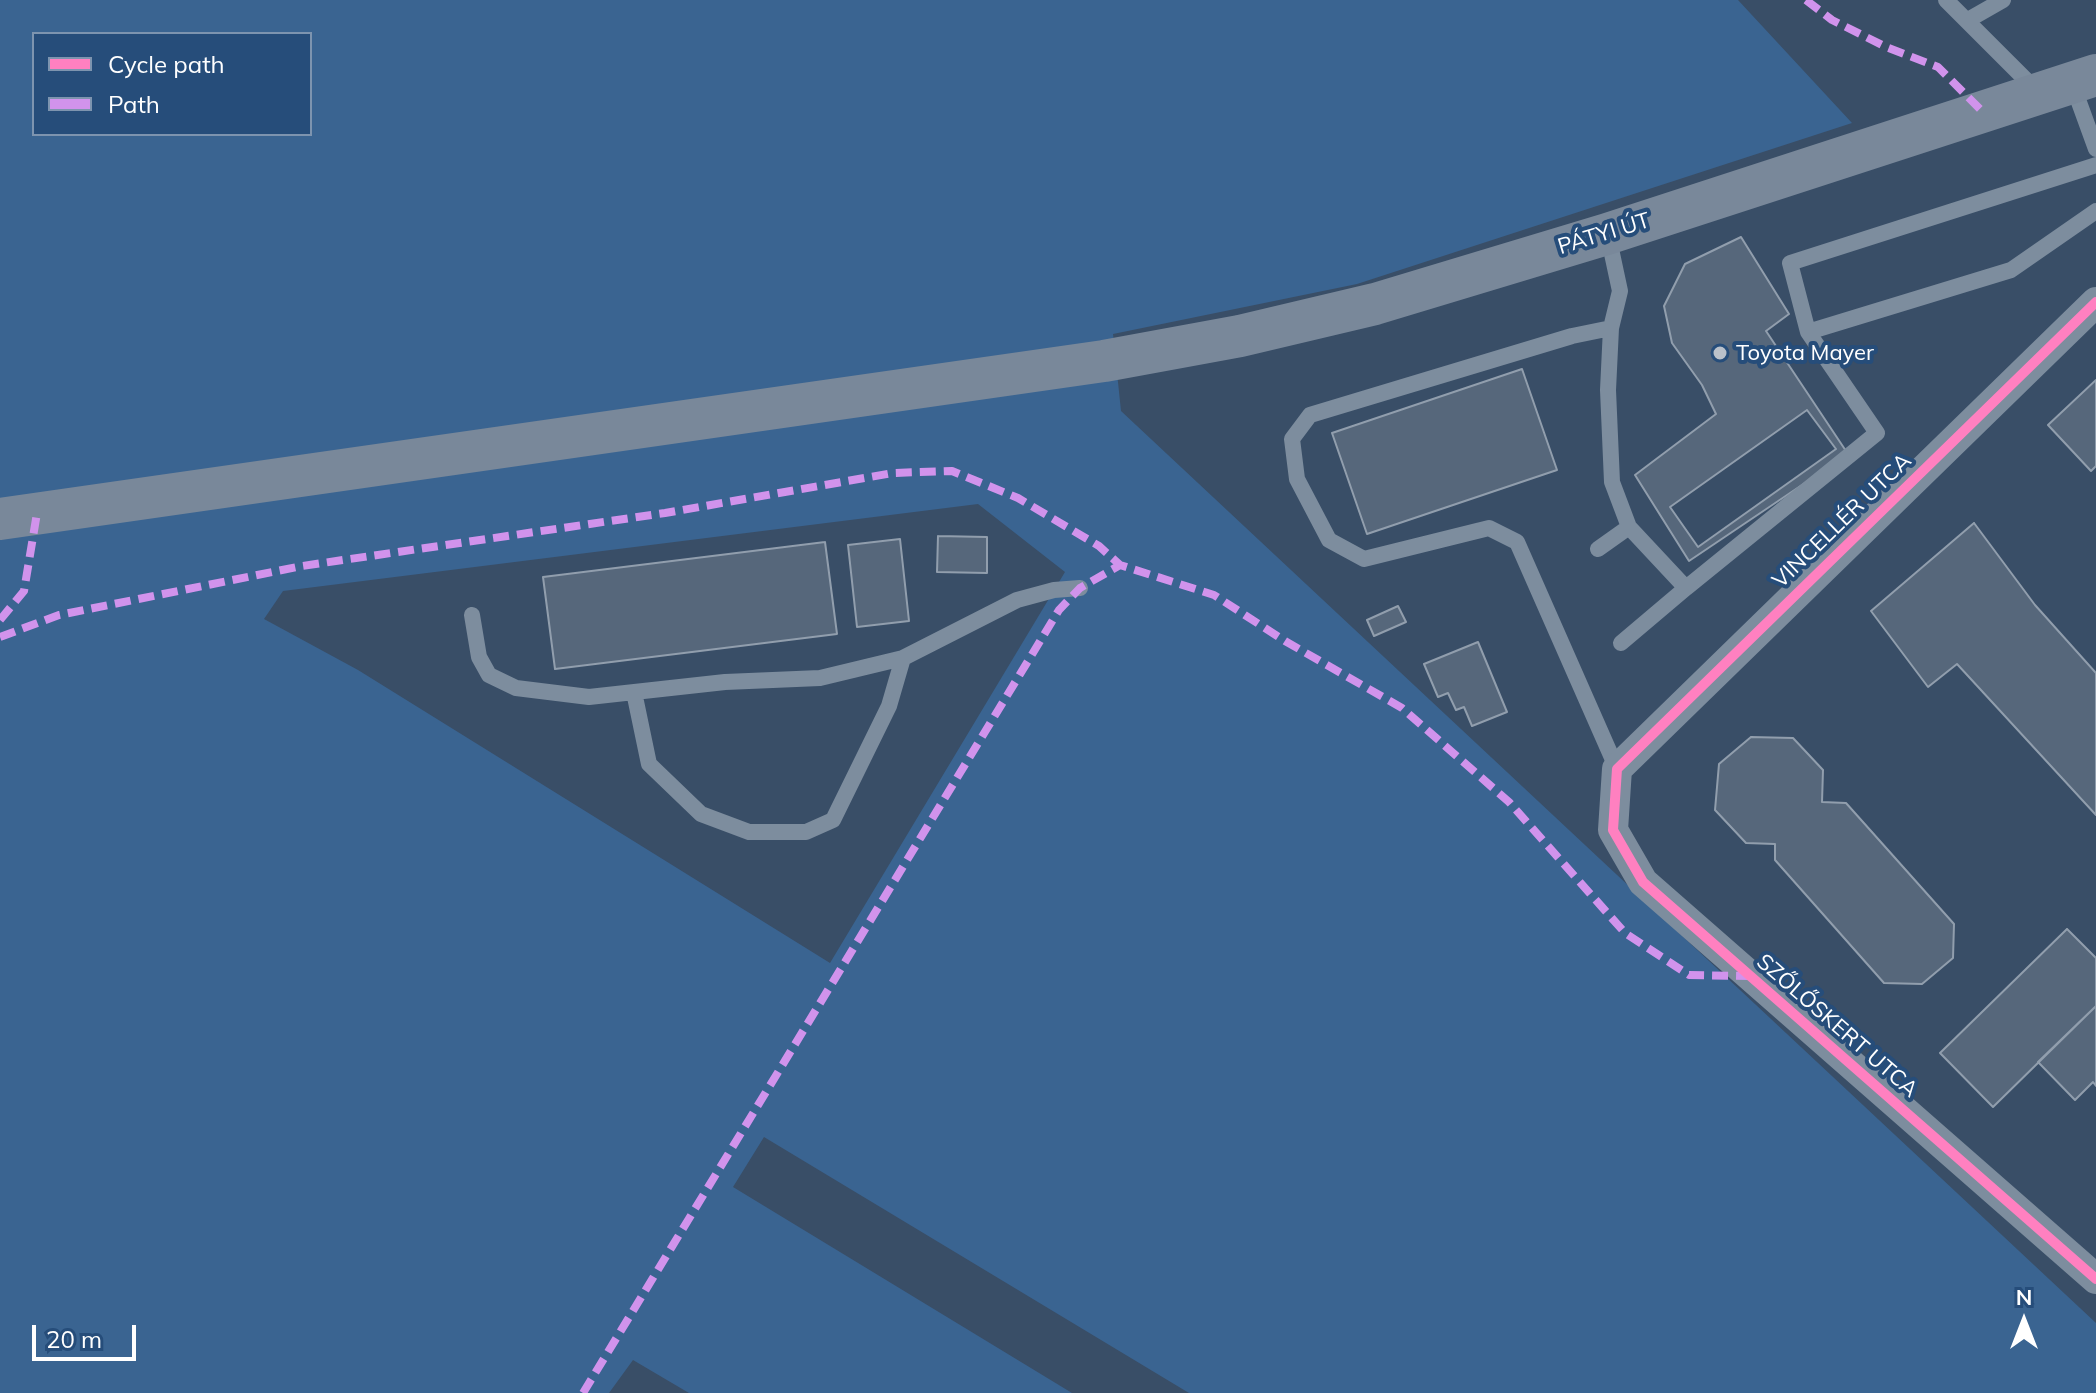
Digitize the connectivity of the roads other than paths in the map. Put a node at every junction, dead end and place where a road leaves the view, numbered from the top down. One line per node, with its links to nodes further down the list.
1 (1946, 0): 3 (lane)
2 (2003, 0): 3 (lane)
3 (1968, 20): 4 (lane)
4 (2069, 84): 5 (lane); 8 (main road, PÁTYI ÚT)
5 (2096, 149)
6 (2096, 165): 11 (lane)
7 (2096, 211): 11 (lane)
8 (1607, 234): 10 (lane); 12 (main road, PÁTYI ÚT)
9 (2096, 302): 21 (street, VINCELLÉR UTCA)
10 (1611, 328): 13 (lane); 21 (lane)
11 (1808, 332): 16 (lane)
12 (0, 519)
13 (1629, 527): 14 (lane); 16 (lane)
14 (1598, 549)
15 (1080, 588): 19 (lane)
16 (1686, 588): 18 (lane)
17 (472, 615): 20 (lane)
18 (1621, 643)
19 (903, 658): 20 (lane); 20 (lane)
20 (634, 692)
21 (1617, 769): 22 (street, SZŐLŐSKERT UTCA)
22 (2096, 1279)

